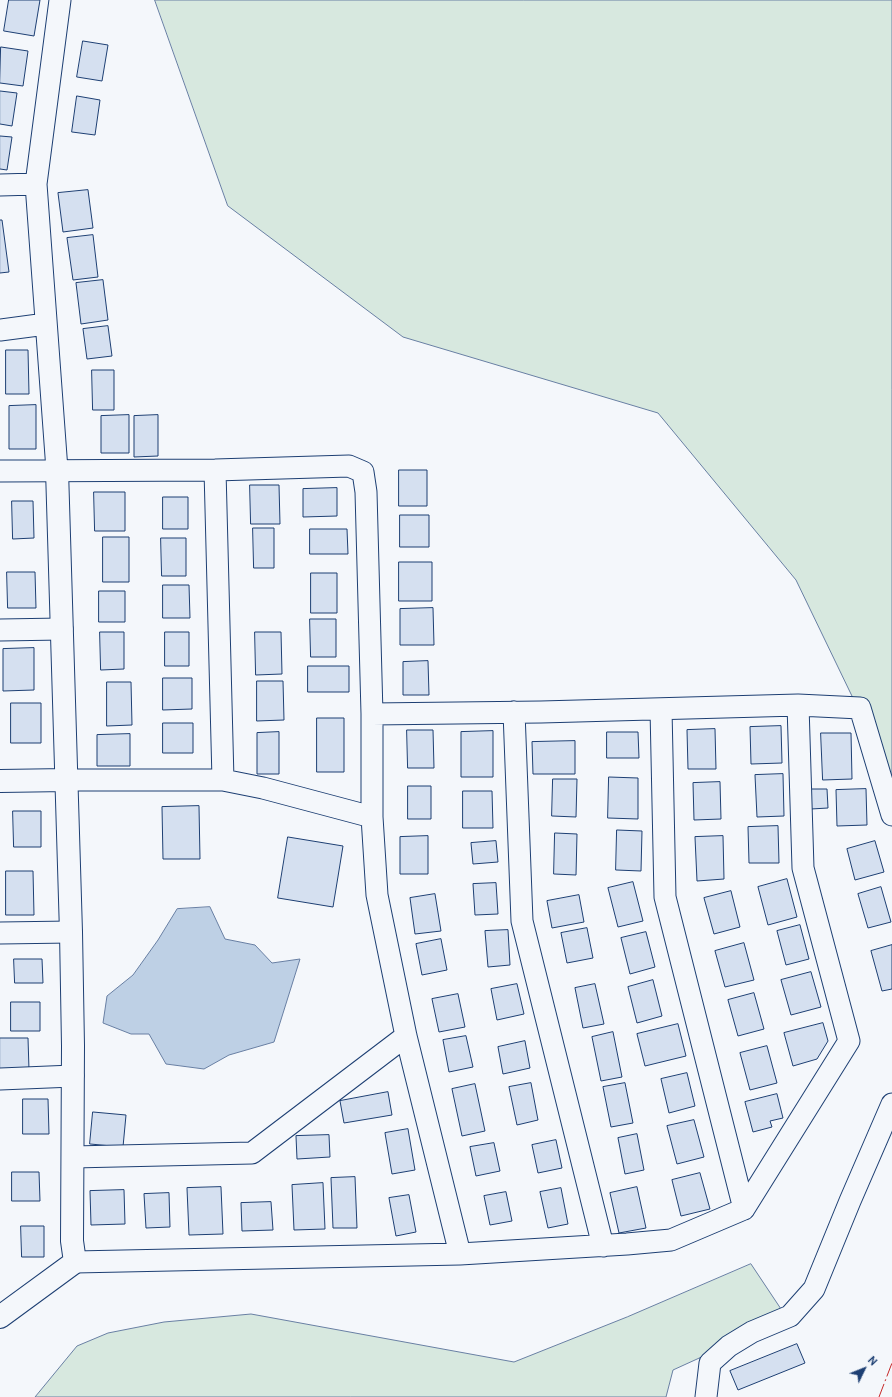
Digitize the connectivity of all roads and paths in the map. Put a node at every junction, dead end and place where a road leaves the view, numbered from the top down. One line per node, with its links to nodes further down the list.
1 (60, 0): 2 (street)
2 (36, 184): 3 (street); 4 (street)
3 (0, 185)
4 (46, 324): 5 (street); 6 (street)
5 (0, 330)
6 (57, 470): 7 (street); 8 (street); 9 (street)
7 (215, 470): 14 (street); 16 (street)
8 (0, 471)
9 (62, 629): 10 (street); 15 (street)
10 (0, 630)
11 (798, 706): 12 (street); 18 (street); 27 (street)
12 (661, 709): 13 (street); 27 (street)
13 (514, 712): 14 (street); 28 (street)
14 (372, 714): 19 (street)
15 (66, 780): 16 (street); 17 (street); 20 (street)
16 (223, 780): 19 (street)
17 (0, 781)
18 (892, 815)
19 (372, 817): 22 (street)
20 (71, 932): 21 (street); 23 (street)
21 (0, 933)
22 (406, 1036): 26 (street); 29 (street)
23 (73, 1076): 24 (street); 26 (street)
24 (0, 1079)
25 (892, 1104): 32 (street)
26 (73, 1157): 30 (street)
27 (744, 1209): 28 (street)
28 (603, 1246): 29 (street)
29 (460, 1254): 30 (street)
30 (75, 1262): 31 (street)
31 (0, 1317)
32 (706, 1397)

